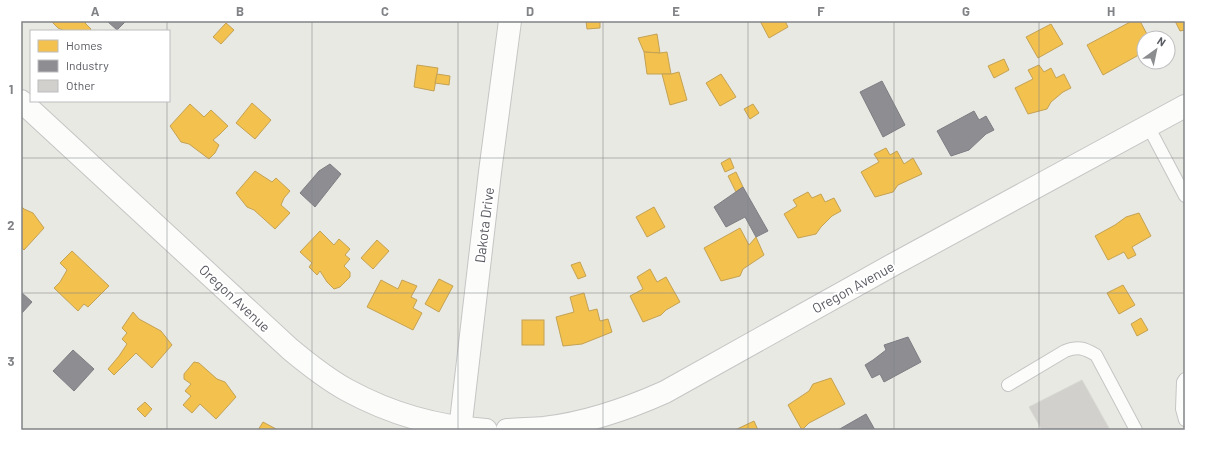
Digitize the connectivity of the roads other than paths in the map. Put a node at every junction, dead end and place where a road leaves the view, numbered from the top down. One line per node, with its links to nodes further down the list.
1 (510, 21): 9 (street, Dakota Drive)
2 (21, 101): 9 (street, Oregon Avenue)
3 (1185, 106): 4 (street, Oregon Avenue)
4 (1148, 126): 5 (lane); 11 (street, Oregon Avenue)
5 (1185, 196)
6 (1185, 379): 8 (lane)
7 (1008, 385): 12 (lane)
8 (1185, 420)
9 (460, 429): 10 (street, Oregon Avenue)
10 (486, 430)
11 (507, 430)
12 (1136, 430)

